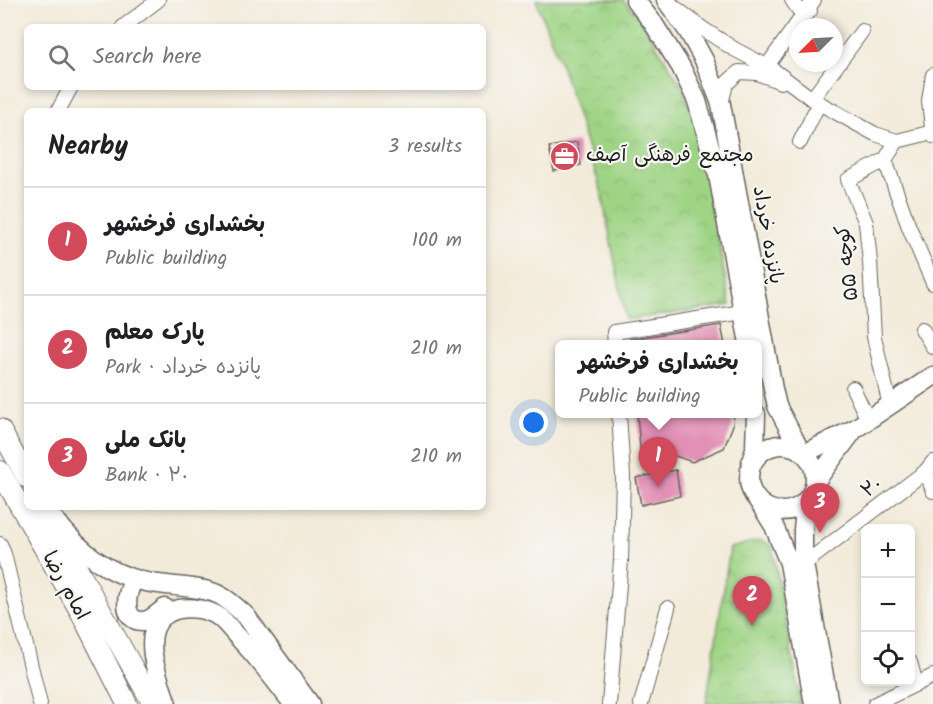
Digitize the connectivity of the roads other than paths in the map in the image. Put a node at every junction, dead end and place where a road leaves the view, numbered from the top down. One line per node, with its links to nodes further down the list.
1 (158, 0): 7 (street)
2 (635, 0): 21 (main road, پانزده خرداد)
3 (666, 0): 9 (street); 14 (main road, پانزده خرداد)
4 (792, 0): 6 (street)
5 (818, 2): 6 (street)
6 (803, 16): 9 (street)
7 (127, 24)
8 (862, 31): 13 (street)
9 (767, 66): 11 (street)
10 (933, 75): 16 (street)
11 (796, 88): 13 (street); 14 (street)
12 (69, 90): 15 (street)
13 (815, 101): 17 (street); 18 (street)
14 (721, 104): 33 (main road, پانزده خرداد)
15 (60, 108)
16 (932, 133): 17 (street)
17 (897, 141): 19 (street, کوچه ۵۵)
18 (800, 142)
19 (885, 160): 20 (street); 28 (street, کوچه ۵۵)
20 (933, 283)
21 (743, 312): 23 (street); 24 (main road, پانزده خرداد)
22 (922, 329): 25 (street)
23 (615, 340)
24 (748, 340)
25 (933, 347)
26 (933, 376): 28 (main road)
27 (853, 388): 31 (street)
28 (890, 406): 31 (main road)
29 (619, 418): 54 (street)
30 (756, 418): 34 (main road)
31 (862, 424): 33 (main road); 38 (main road)
32 (0, 429): 37 (highway)
33 (802, 452): 34 (main road); 38 (main road)
34 (751, 464): 41 (main road)
35 (929, 467): 39 (street); 44 (street, ۲۰)
36 (0, 471): 56 (highway, امام رضا)
37 (24, 473)
38 (815, 482): 40 (main road)
39 (933, 491)
40 (806, 501): 41 (main road); 47 (main road)
41 (759, 502): 64 (main road)
42 (46, 510): 48 (main road)
43 (46, 510): 57 (highway, امام رضا)
44 (871, 514): 45 (street); 47 (street, ۲۰)
45 (874, 524)
46 (0, 544): 55 (street)
47 (804, 564): 65 (main road)
48 (135, 579): 50 (main road); 60 (main road)
49 (668, 608): 63 (street)
50 (263, 664): 58 (main road); 59 (main road)
51 (933, 676): 53 (street)
52 (915, 680): 53 (street)
53 (916, 684): 66 (street)
54 (609, 685): 61 (street); 62 (street)
55 (40, 704)
56 (127, 704)
57 (153, 704)
58 (167, 704)
59 (293, 704)
60 (310, 704)
61 (604, 704)
62 (609, 704)
63 (641, 704)
64 (814, 704)
65 (829, 704)
66 (876, 704)

